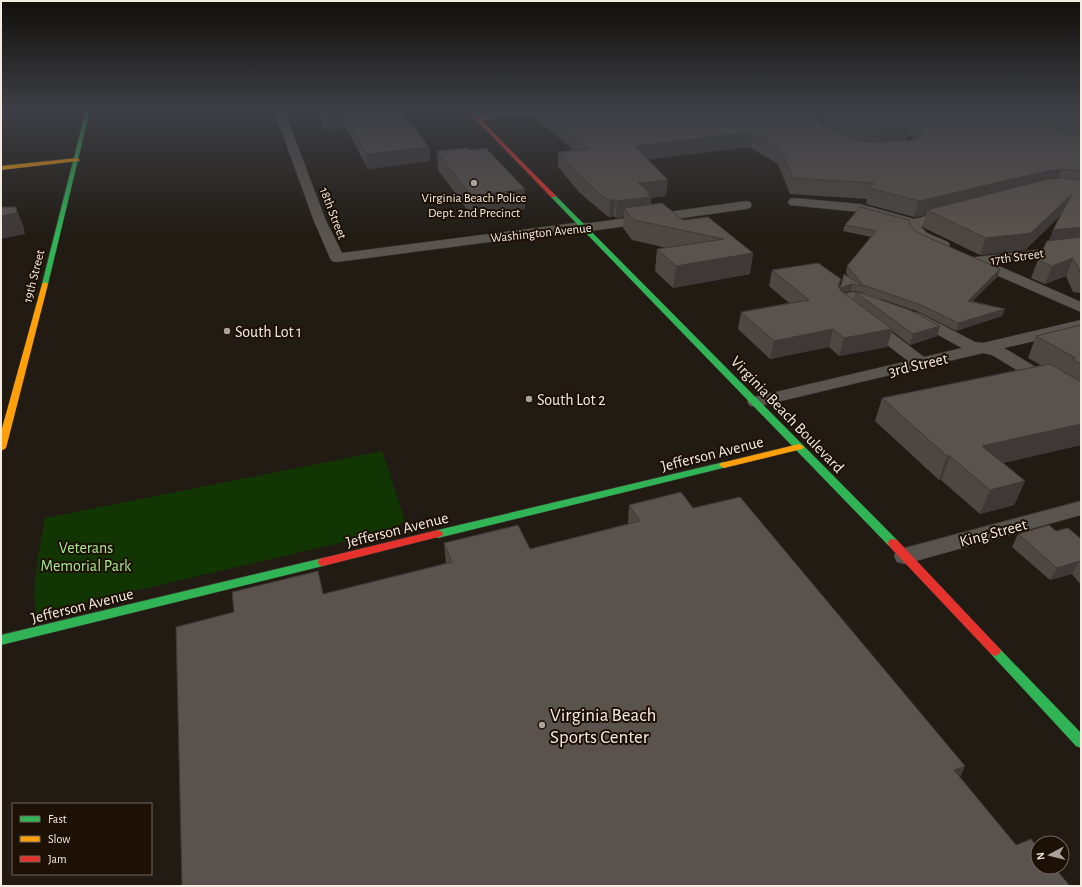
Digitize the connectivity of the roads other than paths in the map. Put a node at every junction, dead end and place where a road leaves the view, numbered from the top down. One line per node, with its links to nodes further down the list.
1 (78, 151): 4 (street, 19th Street)
2 (294, 151): 13 (street, 18th Street)
3 (510, 151): 10 (street, Virginia Beach Boulevard)
4 (76, 160): 5 (street); 21 (street, 19th Street)
5 (1, 168)
6 (794, 202): 9 (street)
7 (746, 205): 10 (street, Washington Avenue)
8 (958, 212): 9 (street)
9 (917, 222): 12 (street)
10 (584, 227): 13 (street, Washington Avenue); 19 (street, Virginia Beach Boulevard)
11 (1081, 248): 14 (street, 17th Street)
12 (955, 251)
13 (337, 258)
14 (1081, 308)
15 (1081, 325): 16 (street, 3rd Street)
16 (987, 348): 17 (street, 3rd Street); 17 (street); 18 (street)
17 (921, 363): 19 (street, 3rd Street)
18 (1081, 401)
19 (756, 402): 20 (street, Virginia Beach Boulevard)
20 (799, 447): 23 (street, Virginia Beach Boulevard); 24 (street, Jefferson Avenue)
21 (1, 448)
22 (1081, 508): 23 (street, King Street)
23 (905, 556): 25 (street, Virginia Beach Boulevard)
24 (1, 640)
25 (1081, 742)

